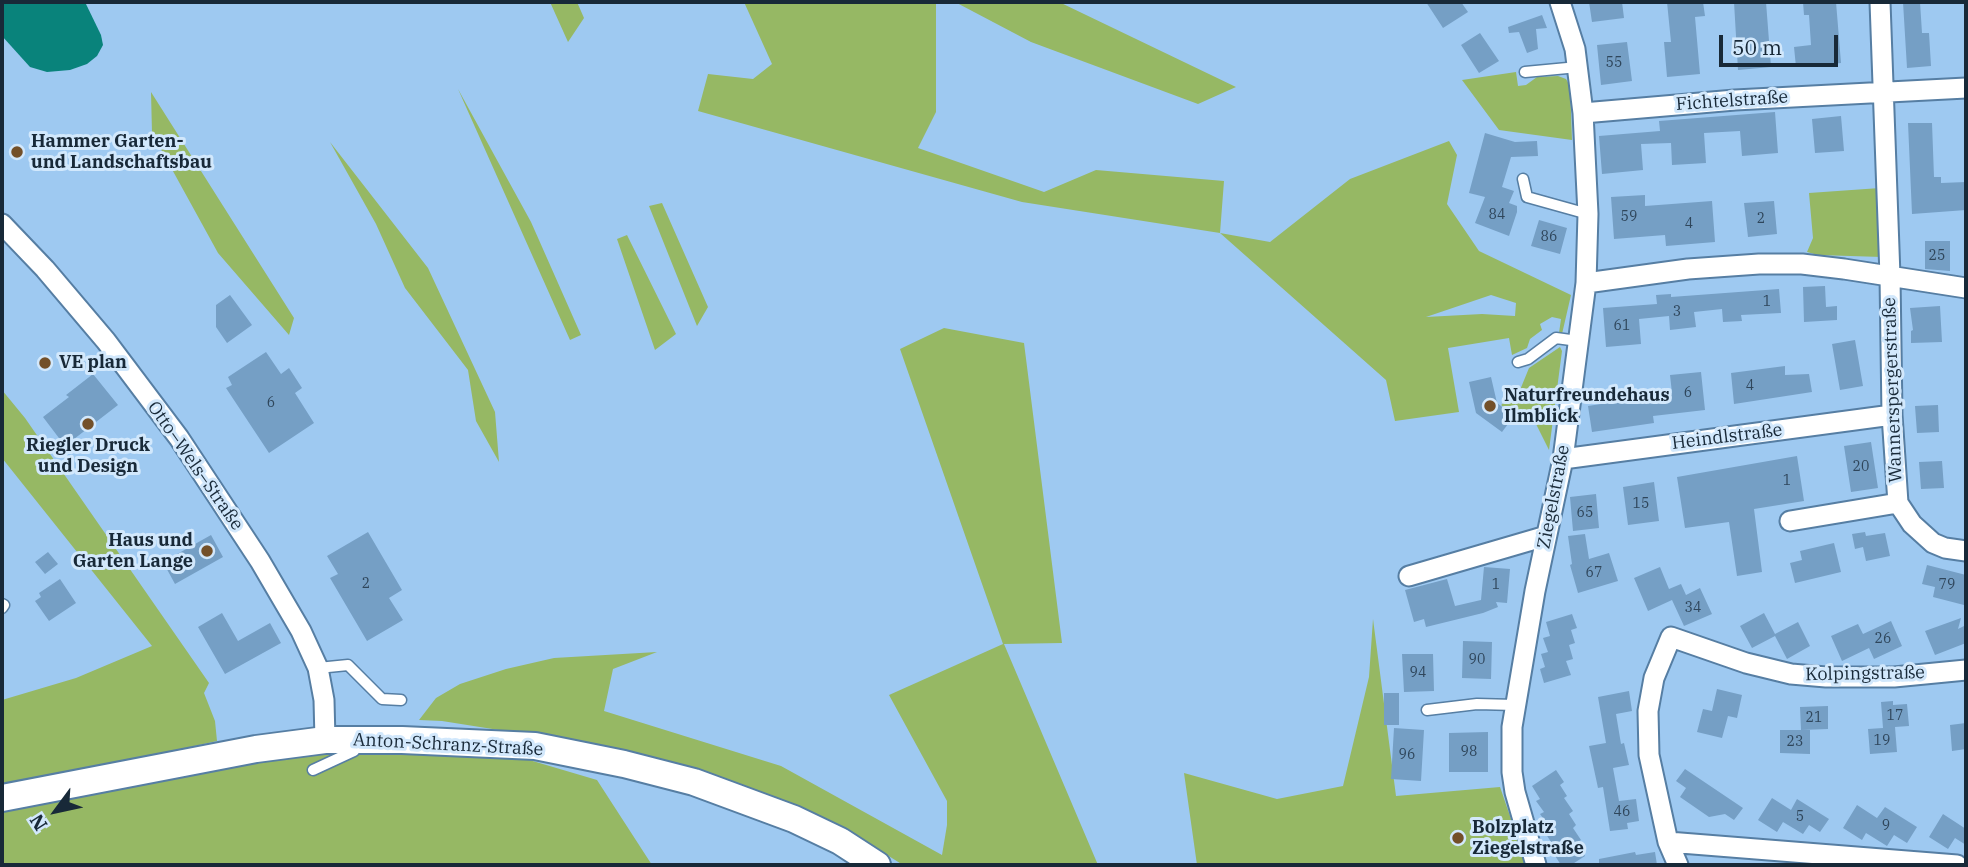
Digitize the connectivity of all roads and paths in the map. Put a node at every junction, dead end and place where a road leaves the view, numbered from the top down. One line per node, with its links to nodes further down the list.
1 (1560, 2): 3 (street, Ziegelstraße)
2 (1880, 2): 6 (street, Wannerspergerstraße)
3 (1578, 67): 4 (lane); 7 (street, Ziegelstraße)
4 (1525, 72)
5 (1966, 88): 6 (street)
6 (1882, 91): 7 (street, Fichtelstraße); 11 (street, Wannerspergerstraße)
7 (1583, 113): 9 (street, Ziegelstraße)
8 (1523, 179): 9 (lane)
9 (1588, 214): 12 (street, Ziegelstraße)
10 (2, 224): 23 (street, Otto–Wels–Straße)
11 (1889, 276): 12 (street); 13 (street, Wannerspergerstraße); 16 (street, Wannerspergerstraße)
12 (1586, 283): 14 (street, Ziegelstraße)
13 (1966, 288)
14 (1578, 341): 15 (lane); 17 (street, Ziegelstraße)
15 (1518, 362)
16 (1892, 415): 17 (street, Heindlstraße); 18 (street, Wannerspergerstraße)
17 (1563, 459): 20 (street, Ziegelstraße)
18 (1898, 503): 19 (street); 21 (street)
19 (1790, 521)
20 (1546, 536): 22 (street); 26 (street, Ziegelstraße)
21 (1966, 551)
22 (1409, 576)
23 (318, 668): 25 (lane); 28 (street, Otto–Wels–Straße)
24 (1966, 670): 32 (street, Kolpingstraße)
25 (401, 700)
26 (1515, 705): 27 (lane); 34 (street, Ziegelstraße)
27 (1427, 709)
28 (325, 740): 29 (main road, Anton-Schranz-Straße); 31 (main road, Anton-Schranz-Straße)
29 (360, 740): 30 (lane); 33 (main road, Anton-Schranz-Straße)
30 (313, 770)
31 (2, 798)
32 (1668, 842): 35 (street, Kolpingstraße); 36 (street)
33 (877, 865)
34 (1536, 865)
35 (1678, 865)
36 (1957, 865)

